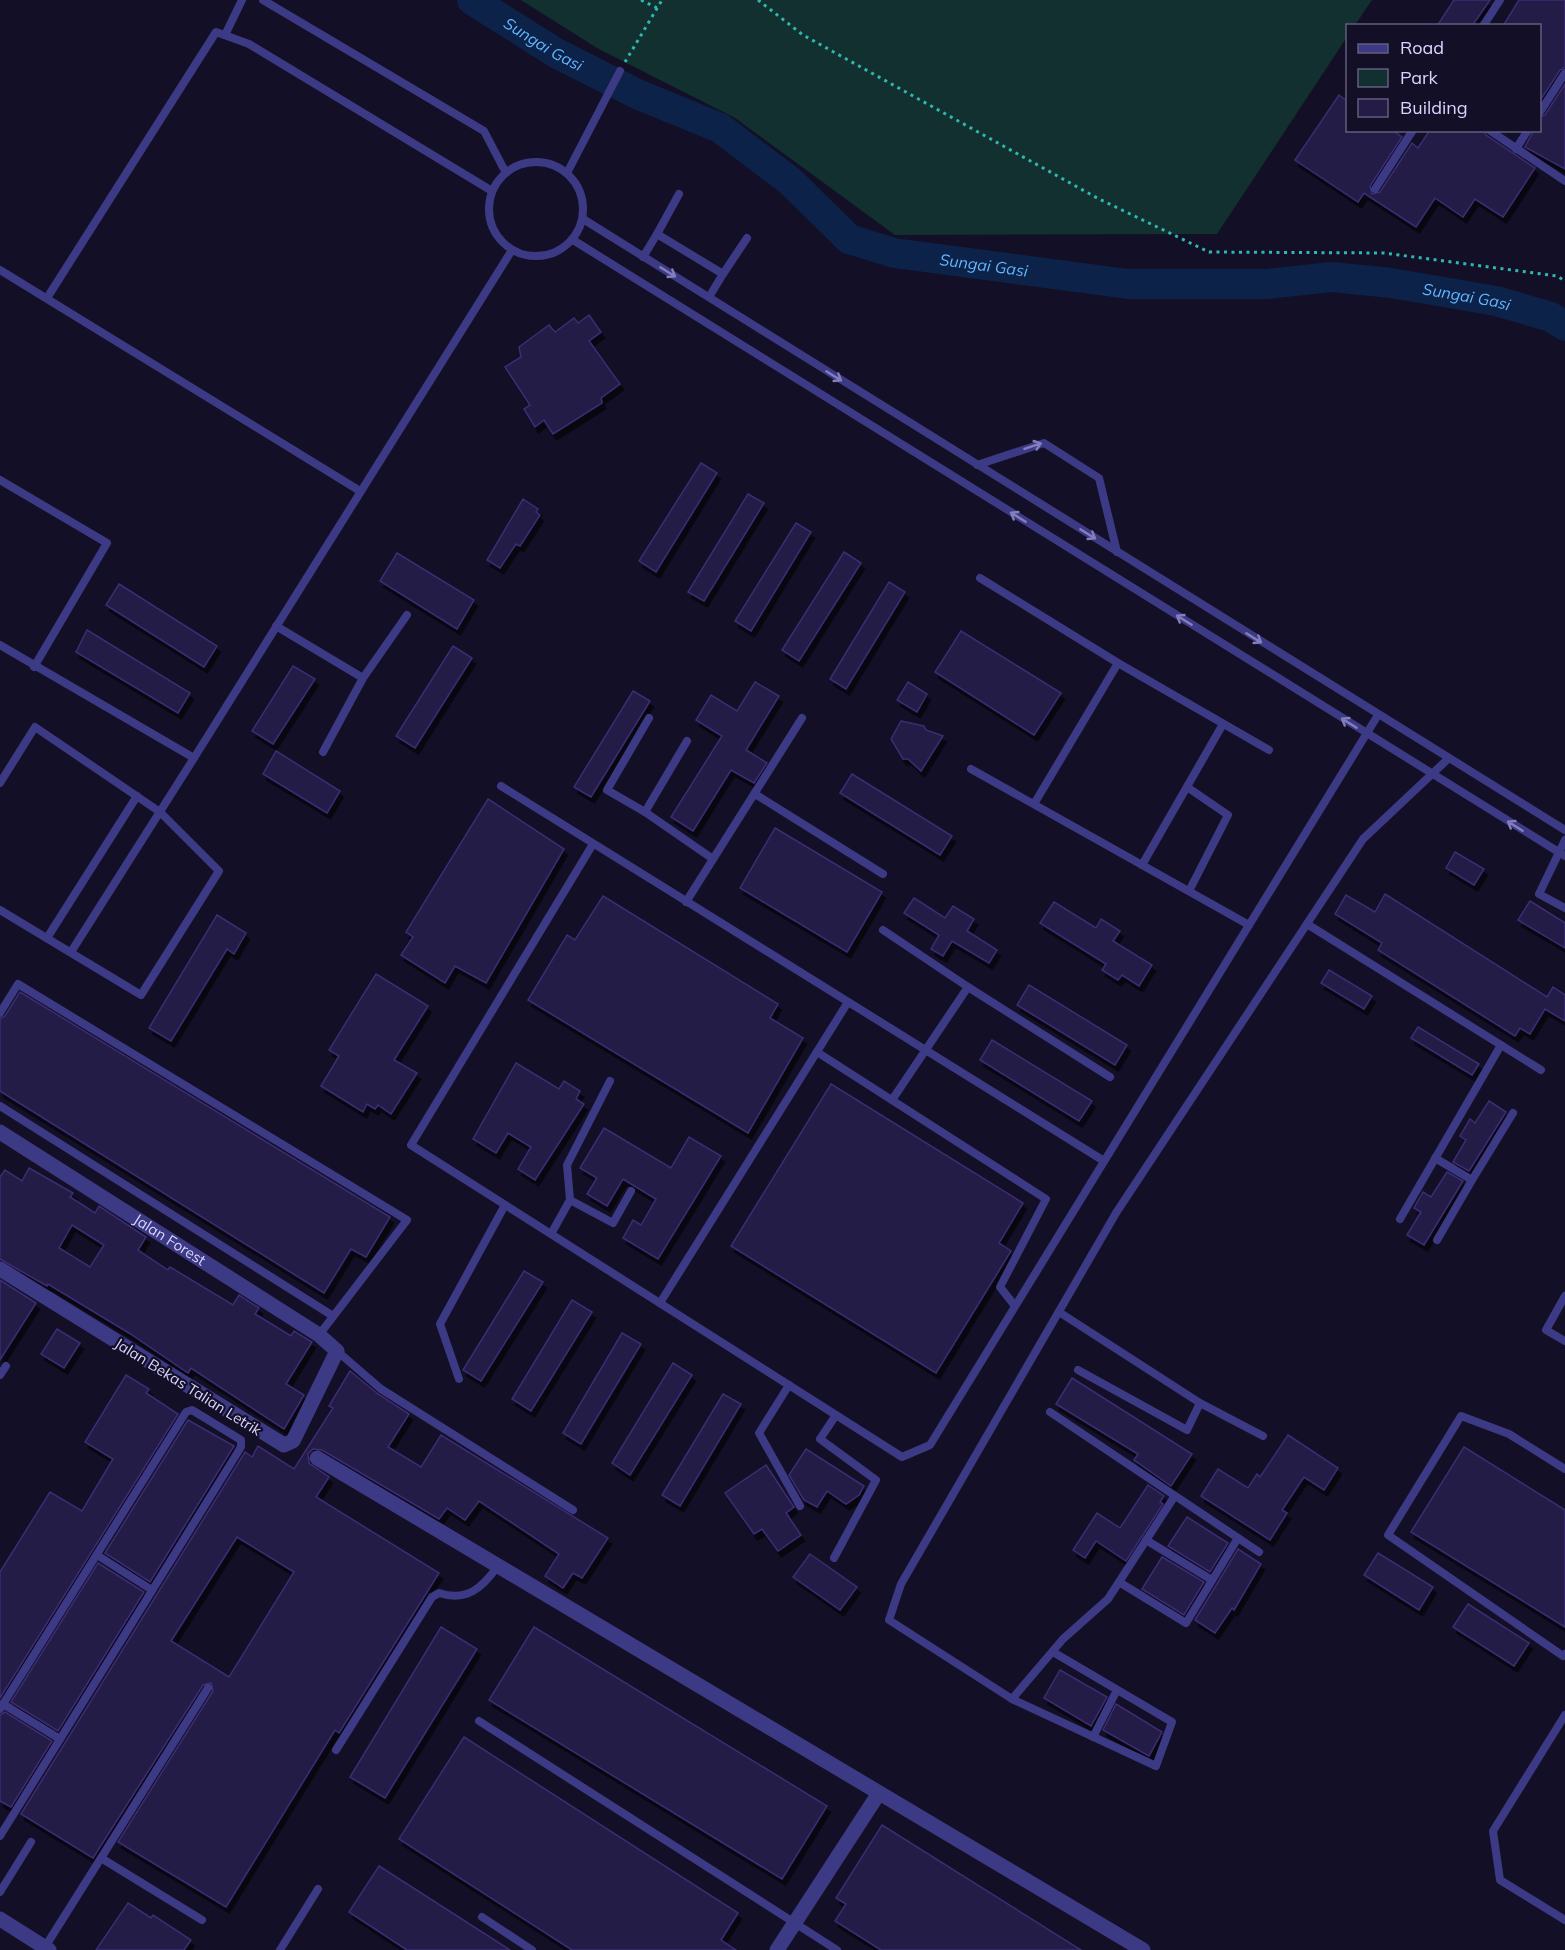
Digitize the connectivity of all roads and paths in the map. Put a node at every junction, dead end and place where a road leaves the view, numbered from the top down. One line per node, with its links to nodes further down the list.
1 (242, 0): 9 (lane)
2 (263, 0): 17 (lane)
3 (641, 0): 7 (path)
4 (662, 0): 7 (path)
5 (758, 0): 31 (path)
6 (1500, 0): 8 (lane)
7 (657, 8): 10 (path)
8 (1484, 24)
9 (225, 35): 21 (lane); 33 (lane)
10 (620, 72): 18 (lane)
11 (1565, 73): 12 (lane)
12 (1541, 109)
13 (1412, 132): 20 (lane)
14 (1492, 132): 16 (lane)
15 (1527, 132): 16 (lane)
16 (1516, 149): 19 (lane)
17 (506, 173): 18 (lane); 21 (lane)
18 (567, 173): 23 (lane)
19 (1565, 181)
20 (1375, 189)
21 (492, 191): 27 (lane)
22 (679, 194): 24 (lane)
23 (583, 219): 26 (lane); 28 (lane)
24 (657, 234): 28 (lane); 30 (lane)
25 (747, 238): 30 (lane)
26 (573, 240): 27 (lane); 49 (lane, one-way to 26)
27 (512, 250): 36 (lane)
28 (643, 257): 32 (lane, one-way to 32)
29 (0, 270): 33 (lane)
30 (723, 274): 32 (lane)
31 (1565, 281)
32 (709, 297): 34 (lane, one-way to 34)
33 (46, 298): 36 (lane)
34 (977, 465): 37 (lane, one-way to 37); 37 (lane, one-way to 37)
35 (0, 480): 43 (lane)
36 (360, 491): 40 (lane)
37 (1117, 552): 45 (lane, one-way to 45)
38 (980, 578): 42 (lane)
39 (407, 615): 44 (lane)
40 (276, 626): 44 (lane); 53 (lane)
41 (0, 645): 43 (lane)
42 (1118, 663): 48 (lane); 62 (lane)
43 (34, 667): 53 (lane)
44 (363, 678): 52 (lane)
45 (1378, 715): 49 (lane); 54 (lane)
46 (649, 717): 64 (lane)
47 (802, 718): 60 (lane)
48 (1223, 724): 51 (lane); 59 (lane)
49 (1367, 734): 56 (lane); 77 (lane)
50 (687, 741): 64 (lane)
51 (1269, 750)
52 (323, 752)
53 (194, 758): 63 (lane)
54 (1449, 758): 56 (lane); 65 (lane)
55 (971, 769): 62 (lane)
56 (1430, 773): 68 (lane, one-way to 56); 76 (lane)
57 (0, 783): 61 (lane)
58 (501, 786): 67 (lane)
59 (1187, 787): 70 (lane); 72 (lane)
60 (755, 794): 69 (lane); 71 (lane)
61 (137, 796): 63 (lane); 79 (lane)
62 (1034, 804): 70 (lane)
63 (160, 812): 80 (lane); 80 (lane)
64 (645, 812): 69 (lane)
65 (1565, 830)
66 (1565, 840): 68 (lane)
67 (594, 844): 73 (lane); 99 (lane)
68 (1561, 854): 74 (lane)
69 (713, 859): 73 (lane)
70 (1142, 865): 72 (lane)
71 (884, 874)
72 (1189, 891): 77 (lane)
73 (686, 902): 82 (lane)
74 (1565, 908)
75 (0, 910): 79 (lane)
76 (1307, 924): 84 (lane); 107 (lane)
77 (1249, 925): 95 (lane)
78 (883, 930): 81 (lane)
79 (47, 938): 80 (lane)
80 (72, 952)
81 (968, 987): 85 (lane); 88 (lane)
82 (848, 1002): 85 (lane); 86 (lane)
83 (0, 1013): 108 (lane)
84 (1501, 1044): 87 (lane); 94 (lane)
85 (925, 1050): 90 (lane); 95 (lane)
86 (817, 1052): 90 (lane); 105 (lane)
87 (1541, 1070)
88 (1110, 1077)
89 (610, 1081): 98 (lane)
90 (892, 1100): 106 (lane)
91 (0, 1106): 108 (lane)
92 (1513, 1113): 96 (lane)
93 (0, 1132): 109 (street, Jalan Forest)
94 (1435, 1158): 96 (lane); 100 (lane)
95 (1104, 1161): 106 (lane)
96 (1472, 1180): 102 (lane)
97 (631, 1191): 98 (lane)
98 (570, 1200): 101 (lane)
99 (505, 1204): 101 (lane); 115 (lane)
100 (1400, 1219)
101 (551, 1234): 105 (lane)
102 (1437, 1240)
103 (0, 1269): 111 (street, Jalan Bekas Talian Letrik)
104 (1565, 1296): 110 (lane)
105 (660, 1303): 116 (lane)
106 (1015, 1306): 119 (lane)
107 (1059, 1312): 117 (lane); 139 (lane)
108 (333, 1316): 109 (lane)
109 (319, 1335): 111 (street, Jalan Forest)
110 (1565, 1341)
111 (337, 1351): 125 (lane)
112 (6, 1365): 114 (lane)
113 (1078, 1370): 117 (lane)
114 (0, 1375)
115 (459, 1379)
116 (789, 1385): 119 (lane); 124 (lane)
117 (1200, 1403): 120 (lane)
118 (1050, 1412): 123 (lane)
119 (836, 1415): 130 (lane)
120 (1263, 1436)
121 (317, 1458): 131 (street)
122 (1565, 1469): 136 (lane)
123 (1174, 1497): 126 (lane); 127 (lane)
124 (800, 1506)
125 (573, 1509)
126 (1238, 1538): 128 (lane); 132 (lane)
127 (1146, 1540): 132 (lane); 133 (lane)
128 (1259, 1552)
129 (97, 1555): 134 (lane); 134 (lane); 140 (lane)
130 (834, 1558)
131 (498, 1566): 145 (lane); 146 (street)
132 (1212, 1580): 133 (lane)
133 (1119, 1582): 135 (lane)
134 (152, 1590): 144 (lane)
135 (1053, 1652): 138 (lane); 139 (lane)
136 (1565, 1654)
137 (208, 1688): 149 (lane)
138 (1117, 1690): 143 (lane); 143 (lane)
139 (1012, 1699): 143 (lane)
140 (2, 1706): 144 (lane)
141 (1565, 1714): 155 (lane)
142 (479, 1721): 156 (lane)
143 (1093, 1737)
144 (60, 1739): 147 (lane)
145 (336, 1750)
146 (879, 1793): 156 (street); 162 (street)
147 (0, 1836)
148 (31, 1842): 151 (lane)
149 (101, 1858): 154 (lane); 157 (lane)
150 (318, 1888): 158 (lane)
151 (0, 1892)
152 (482, 1917): 159 (lane)
153 (0, 1919): 157 (street)
154 (202, 1920)
155 (1565, 1920)
156 (794, 1923): 160 (street); 161 (lane)
157 (47, 1949)
158 (280, 1950)
159 (532, 1950)
160 (777, 1950)
161 (837, 1950)
162 (1143, 1950)

